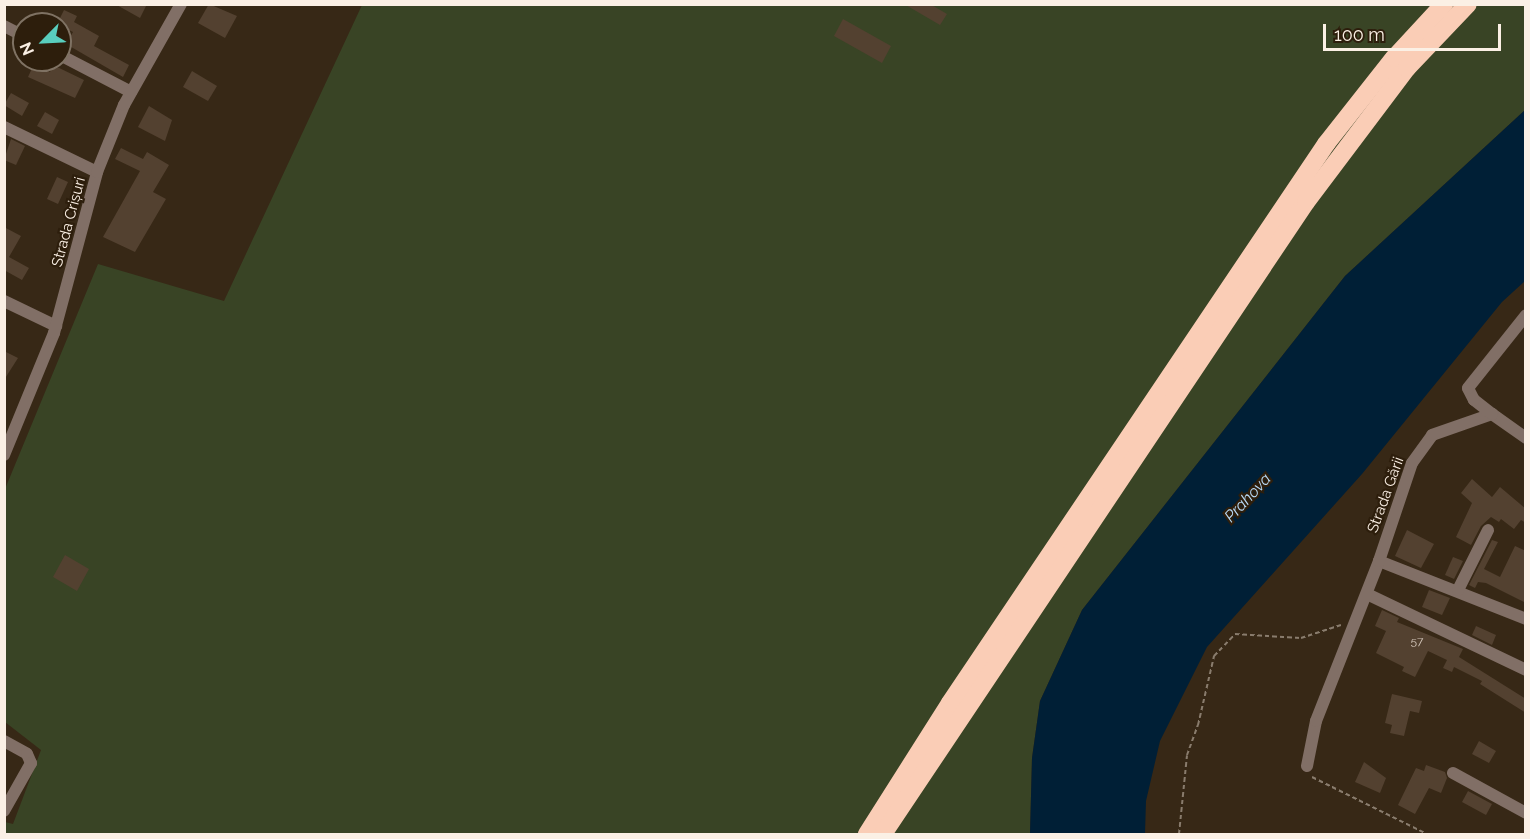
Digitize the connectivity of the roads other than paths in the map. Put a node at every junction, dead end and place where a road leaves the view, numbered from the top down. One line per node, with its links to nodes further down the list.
1 (181, 4): 5 (street, Strada Crișuri)
2 (1444, 4): 25 (highway)
3 (1468, 4): 26 (highway)
4 (72, 61): 5 (street)
5 (132, 92): 7 (street, Strada Crișuri)
6 (4, 128): 7 (street)
7 (97, 172): 10 (street, Strada Crișuri)
8 (4, 301): 10 (street)
9 (1526, 315): 11 (street)
10 (56, 326): 13 (street, Strada Crișuri)
11 (1492, 414): 12 (street); 15 (street, Strada Gării)
12 (1526, 438)
13 (4, 455)
14 (1488, 530): 16 (street)
15 (1379, 561): 16 (street); 17 (street, Strada Gării)
16 (1458, 590): 18 (street)
17 (1367, 594): 19 (street); 21 (street, Strada Gării)
18 (1526, 619)
19 (1526, 670)
20 (4, 741): 23 (street)
21 (1307, 766)
22 (1453, 773): 24 (street)
23 (4, 811)
24 (1526, 813)
25 (867, 834)
26 (883, 834)

